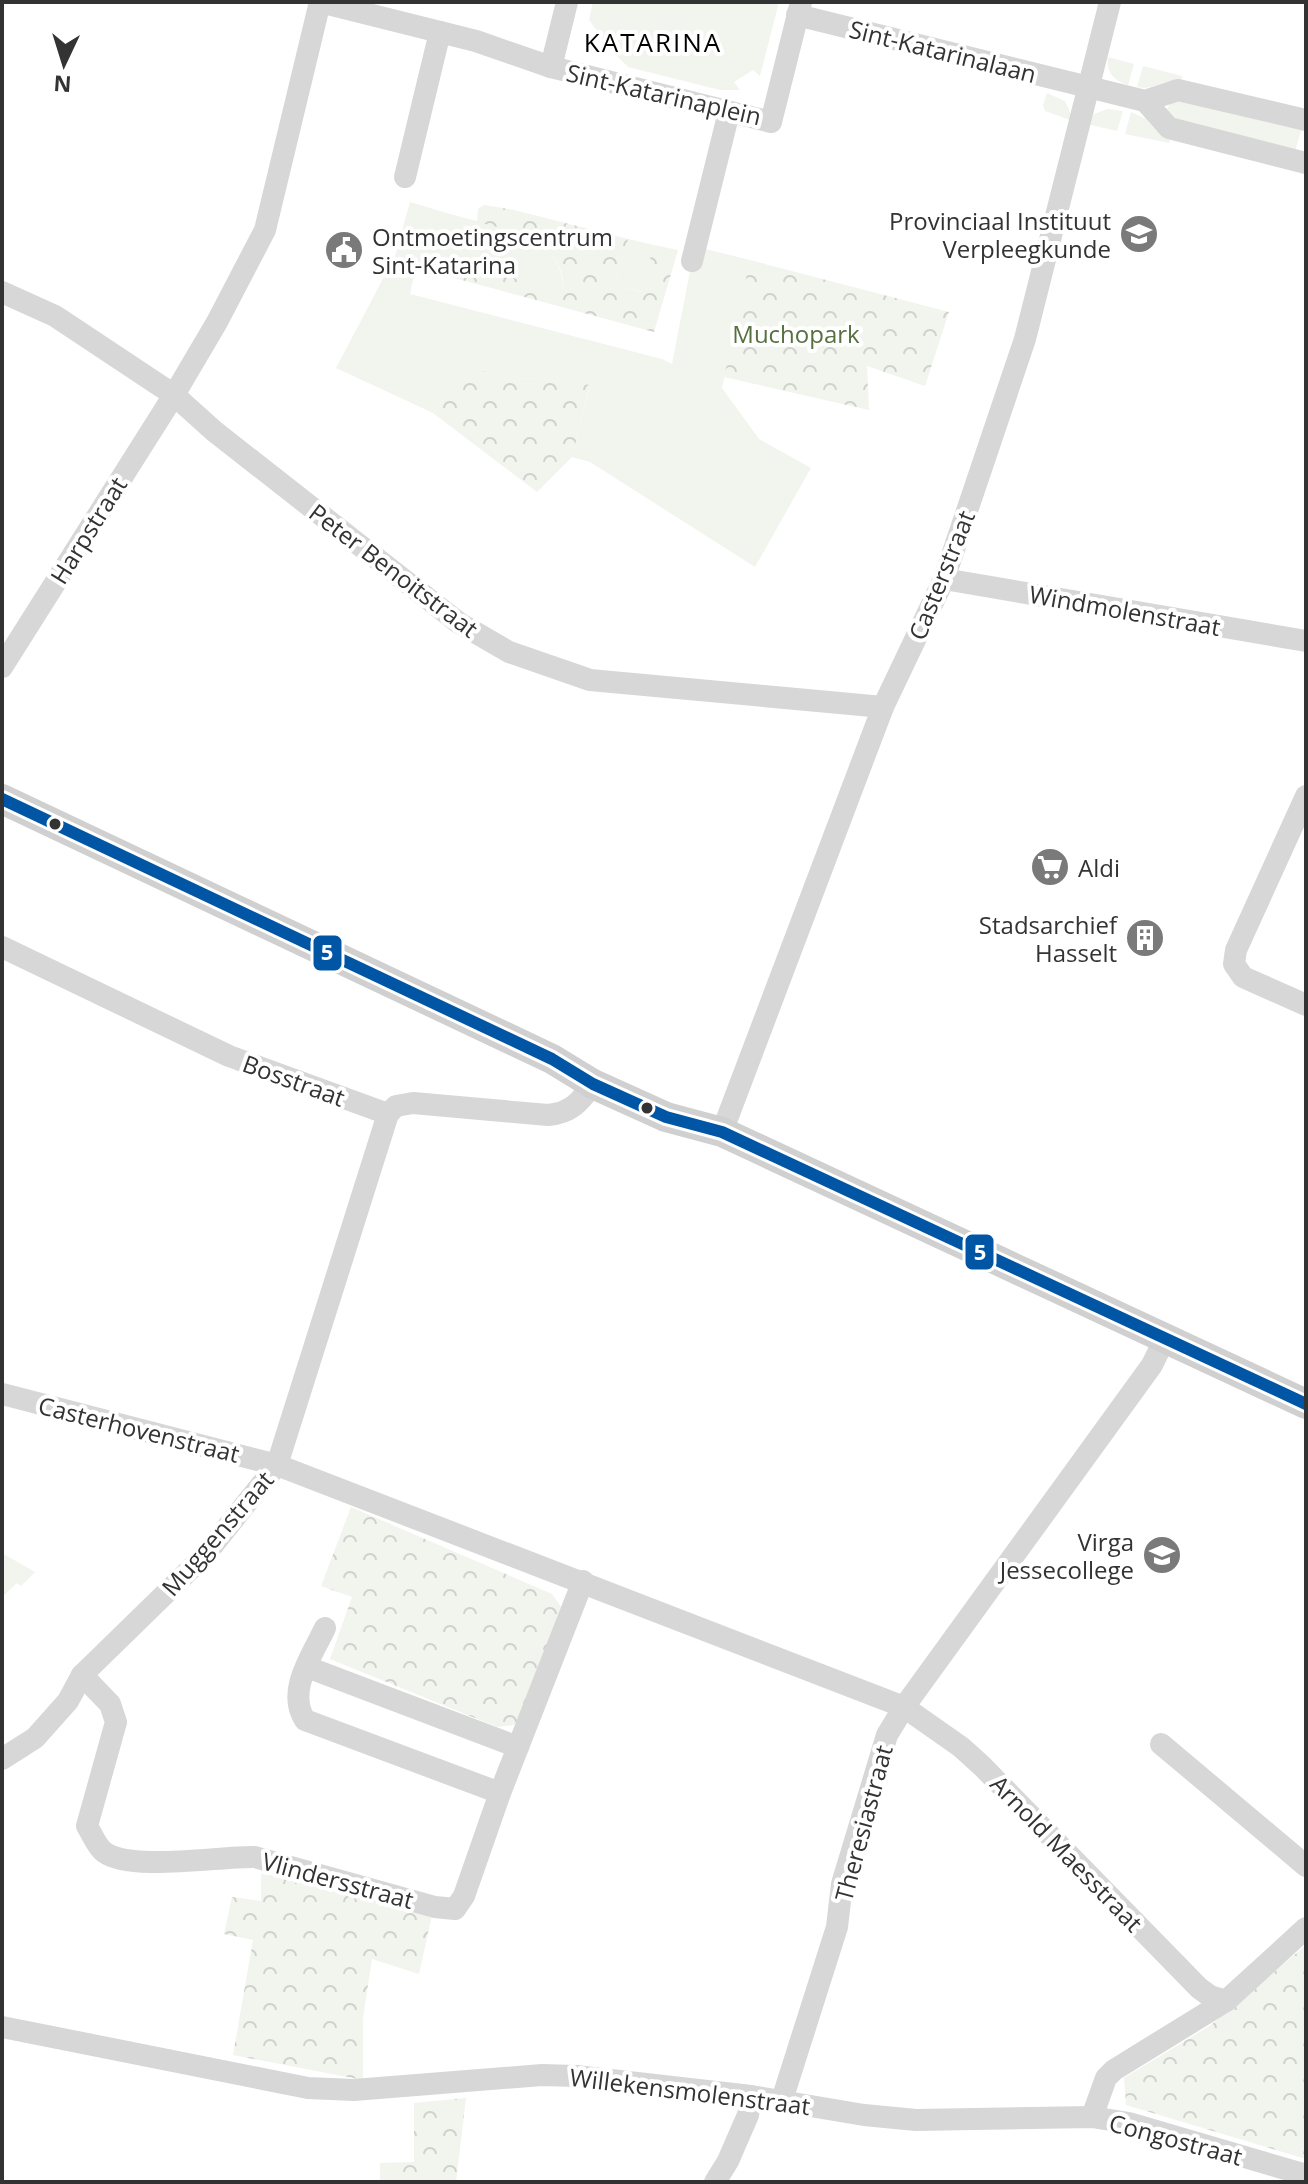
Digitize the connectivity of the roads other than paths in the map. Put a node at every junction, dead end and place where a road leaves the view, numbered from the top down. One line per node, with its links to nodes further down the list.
1 (320, 2): 5 (street); 15 (street, Harpstraat)
2 (567, 2): 6 (street, Sint-Katarinaplein)
3 (1110, 2): 7 (street, Casterstraat)
4 (799, 8): 7 (street, Sint-Katarinalaan); 9 (street, Sint-Katarinaplein)
5 (440, 32): 6 (street); 12 (street)
6 (551, 67): 9 (street, Sint-Katarinaplein)
7 (1089, 88): 8 (street, Sint-Katarinalaan); 16 (street, Casterstraat)
8 (1145, 101): 10 (street); 11 (street)
9 (729, 112): 13 (street)
10 (1306, 120)
11 (1306, 163)
12 (405, 177)
13 (692, 261)
14 (2, 292): 15 (street, Peter Benoitstraat)
15 (174, 395): 18 (street, Harpstraat); 19 (street, Peter Benoitstraat)
16 (944, 579): 17 (street, Windmolenstraat); 19 (street, Casterstraat)
17 (1306, 641)
18 (2, 667)
19 (883, 707): 26 (street, Casterstraat)
20 (1306, 796): 23 (street)
21 (2, 799): 24 (main road)
22 (2, 947): 25 (street, Bosstraat)
23 (1306, 1005)
24 (593, 1084): 25 (street); 26 (main road)
25 (388, 1114): 30 (street, Muggenstraat)
26 (722, 1132): 27 (main road)
27 (1165, 1338): 29 (main road); 35 (street, Theresiastraat)
28 (2, 1394): 30 (street, Casterhovenstraat)
29 (1306, 1404)
30 (277, 1465): 31 (street); 34 (street, Muggenstraat)
31 (583, 1581): 35 (street); 37 (street, Vlindersstraat)
32 (325, 1628): 33 (street)
33 (307, 1667): 37 (street); 39 (street)
34 (82, 1675): 38 (street, Muggenstraat); 39 (street, Vlindersstraat)
35 (904, 1707): 42 (street, Arnold Maesstraat); 45 (street, Theresiastraat)
36 (1161, 1744): 40 (street)
37 (518, 1747): 39 (street, Vlindersstraat)
38 (2, 1759)
39 (500, 1793)
40 (1306, 1866)
41 (1306, 1928): 42 (street)
42 (1226, 2001): 46 (street)
43 (2, 2027): 44 (street, Willekensmolenstraat)
44 (751, 2096): 45 (street, Willekensmolenstraat); 48 (street)
45 (782, 2100): 46 (street, Willekensmolenstraat)
46 (1092, 2117): 47 (street, Congostraat)
47 (1306, 2175)
48 (715, 2182)

